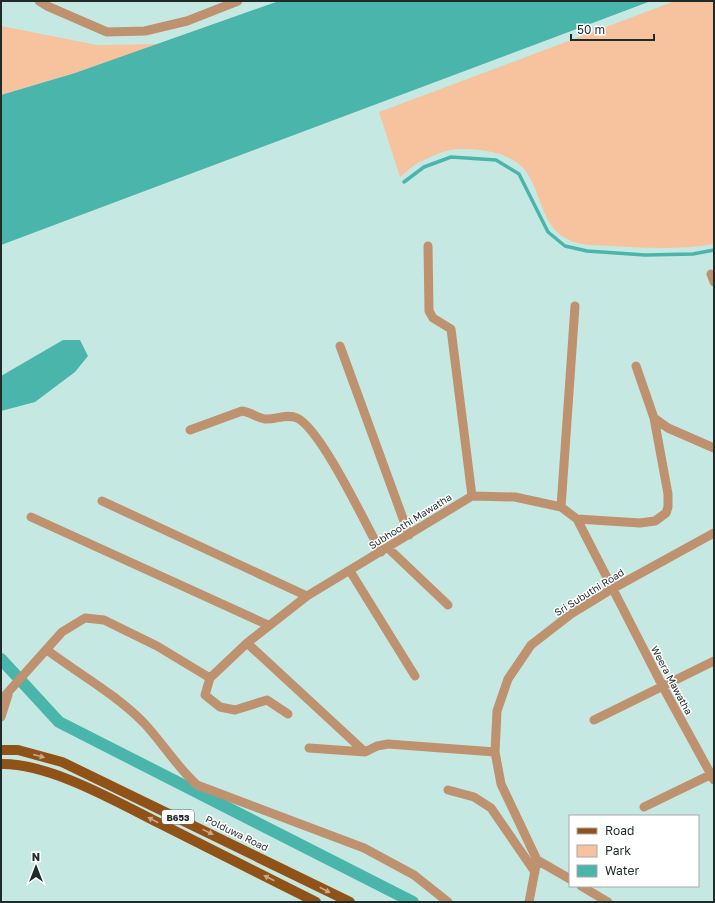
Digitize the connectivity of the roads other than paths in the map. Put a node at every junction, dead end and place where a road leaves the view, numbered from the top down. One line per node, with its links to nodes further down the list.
1 (39, 1): 2 (street)
2 (238, 1)
3 (428, 246): 10 (street)
4 (575, 306): 12 (street)
5 (340, 346): 16 (street)
6 (636, 366): 7 (street)
7 (654, 418): 9 (street); 14 (street)
8 (190, 430): 17 (street)
9 (714, 448)
10 (472, 496): 12 (street); 16 (street, Subhoothi Mawatha)
11 (102, 501): 20 (street)
12 (561, 507): 14 (street)
13 (30, 516): 22 (street)
14 (577, 519): 19 (street)
15 (714, 533): 19 (street, Sri Subuthi Road)
16 (409, 535): 17 (street, Subhoothi Mawatha)
17 (384, 550): 18 (street, Subhoothi Mawatha); 21 (street)
18 (350, 572): 20 (street, Subhoothi Mawatha); 26 (street)
19 (612, 589): 28 (street, Weera Mawatha); 37 (street, Sri Subuthi Road)
20 (306, 596): 22 (street, Subhoothi Mawatha)
21 (448, 606)
22 (268, 625): 23 (street, Subhoothi Mawatha)
23 (247, 643): 27 (street, Subhoothi Mawatha); 36 (street)
24 (47, 650): 27 (street); 29 (street); 48 (street)
25 (714, 661): 28 (street)
26 (415, 676)
27 (210, 678): 31 (street)
28 (663, 687): 33 (street); 39 (street, Weera Mawatha)
29 (10, 690): 30 (street); 32 (street)
30 (1, 700)
31 (288, 714)
32 (1, 717)
33 (594, 720)
34 (309, 748): 36 (street)
35 (1, 749): 47 (main road, Polduwa Road / B653, one-way to 47)
36 (365, 752): 37 (street)
37 (495, 752): 42 (street, Sri Subuthi Road)
38 (1, 764): 46 (main road, B653, one-way to 38)
39 (713, 776): 41 (street)
40 (448, 790): 43 (street)
41 (644, 807)
42 (537, 860): 43 (street); 44 (street)
43 (535, 872): 49 (street)
44 (569, 878)
45 (583, 887): 50 (street)
46 (316, 902)
47 (350, 902)
48 (448, 902)
49 (529, 902)
50 (608, 902)

